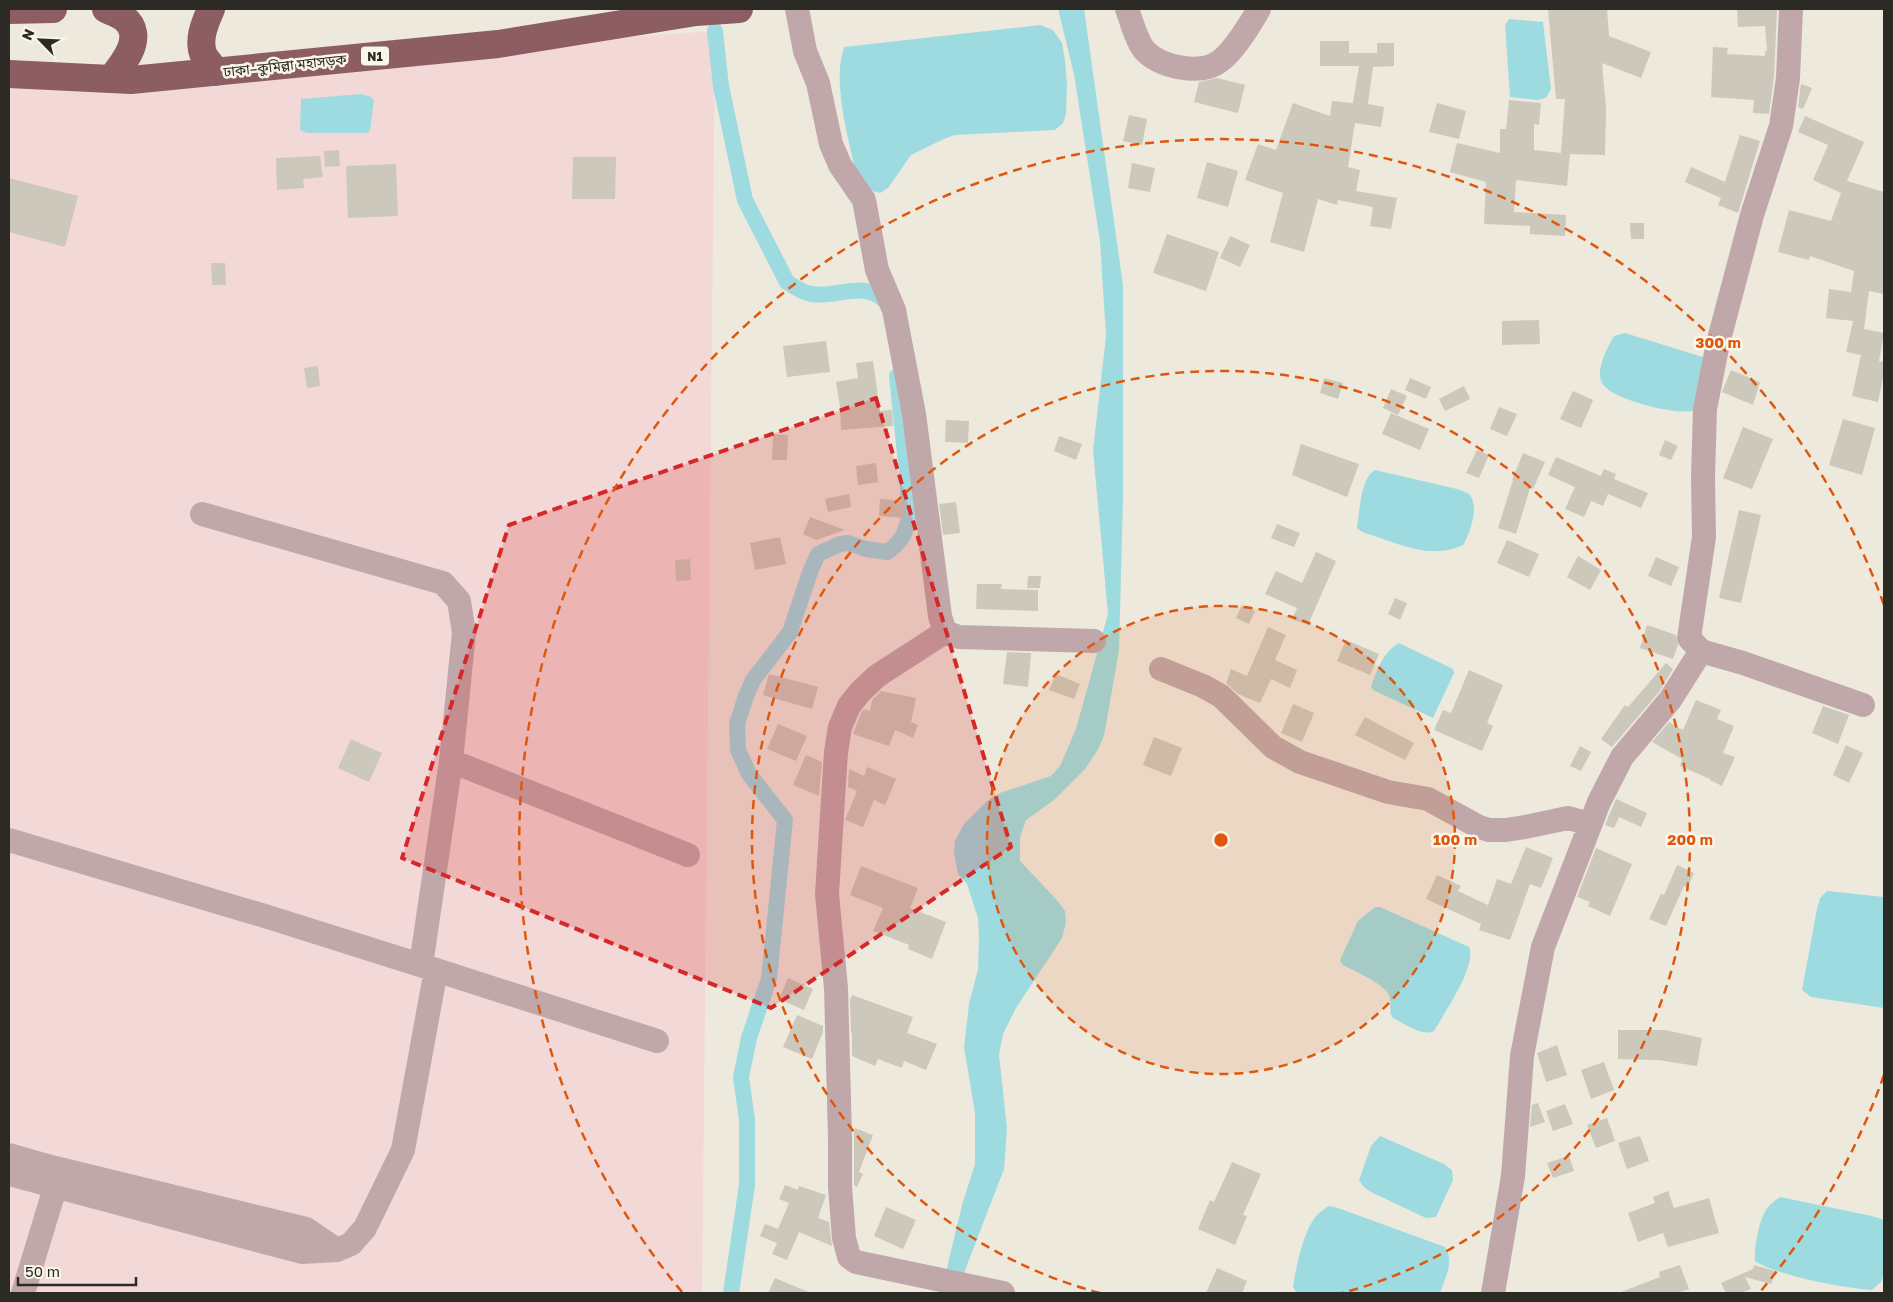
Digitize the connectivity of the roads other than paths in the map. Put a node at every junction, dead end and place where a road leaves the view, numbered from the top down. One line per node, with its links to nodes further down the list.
1 (53, 9): 9 (highway)
2 (106, 9): 12 (highway)
3 (211, 9): 10 (highway)
4 (739, 9): 10 (highway, ঢাকা–কুমিল্লা মহাসড়ক / N1)
5 (797, 9): 14 (street)
6 (1127, 9): 7 (street)
7 (1260, 9)
8 (1791, 9): 16 (street)
9 (9, 10)
10 (216, 72): 12 (highway, ঢাকা–কুমিল্লা মহাসড়ক / N1)
11 (9, 74): 12 (highway, ঢাকা–কুমিল্লা মহাসড়ক / N1)
12 (111, 80)
13 (202, 514): 19 (street)
14 (945, 632): 15 (street); 29 (street)
15 (1094, 641)
16 (1701, 651): 18 (street); 20 (street)
17 (1161, 669): 20 (street)
18 (1863, 705)
19 (451, 761): 22 (street); 23 (street)
20 (1590, 824): 31 (street)
21 (9, 840): 23 (street)
22 (688, 855)
23 (429, 968): 24 (street); 28 (street)
24 (657, 1041)
25 (9, 1155): 28 (street)
26 (9, 1174): 27 (street)
27 (55, 1188): 28 (street); 30 (street)
28 (337, 1250)
29 (993, 1291)
30 (23, 1293)
31 (1493, 1293)

